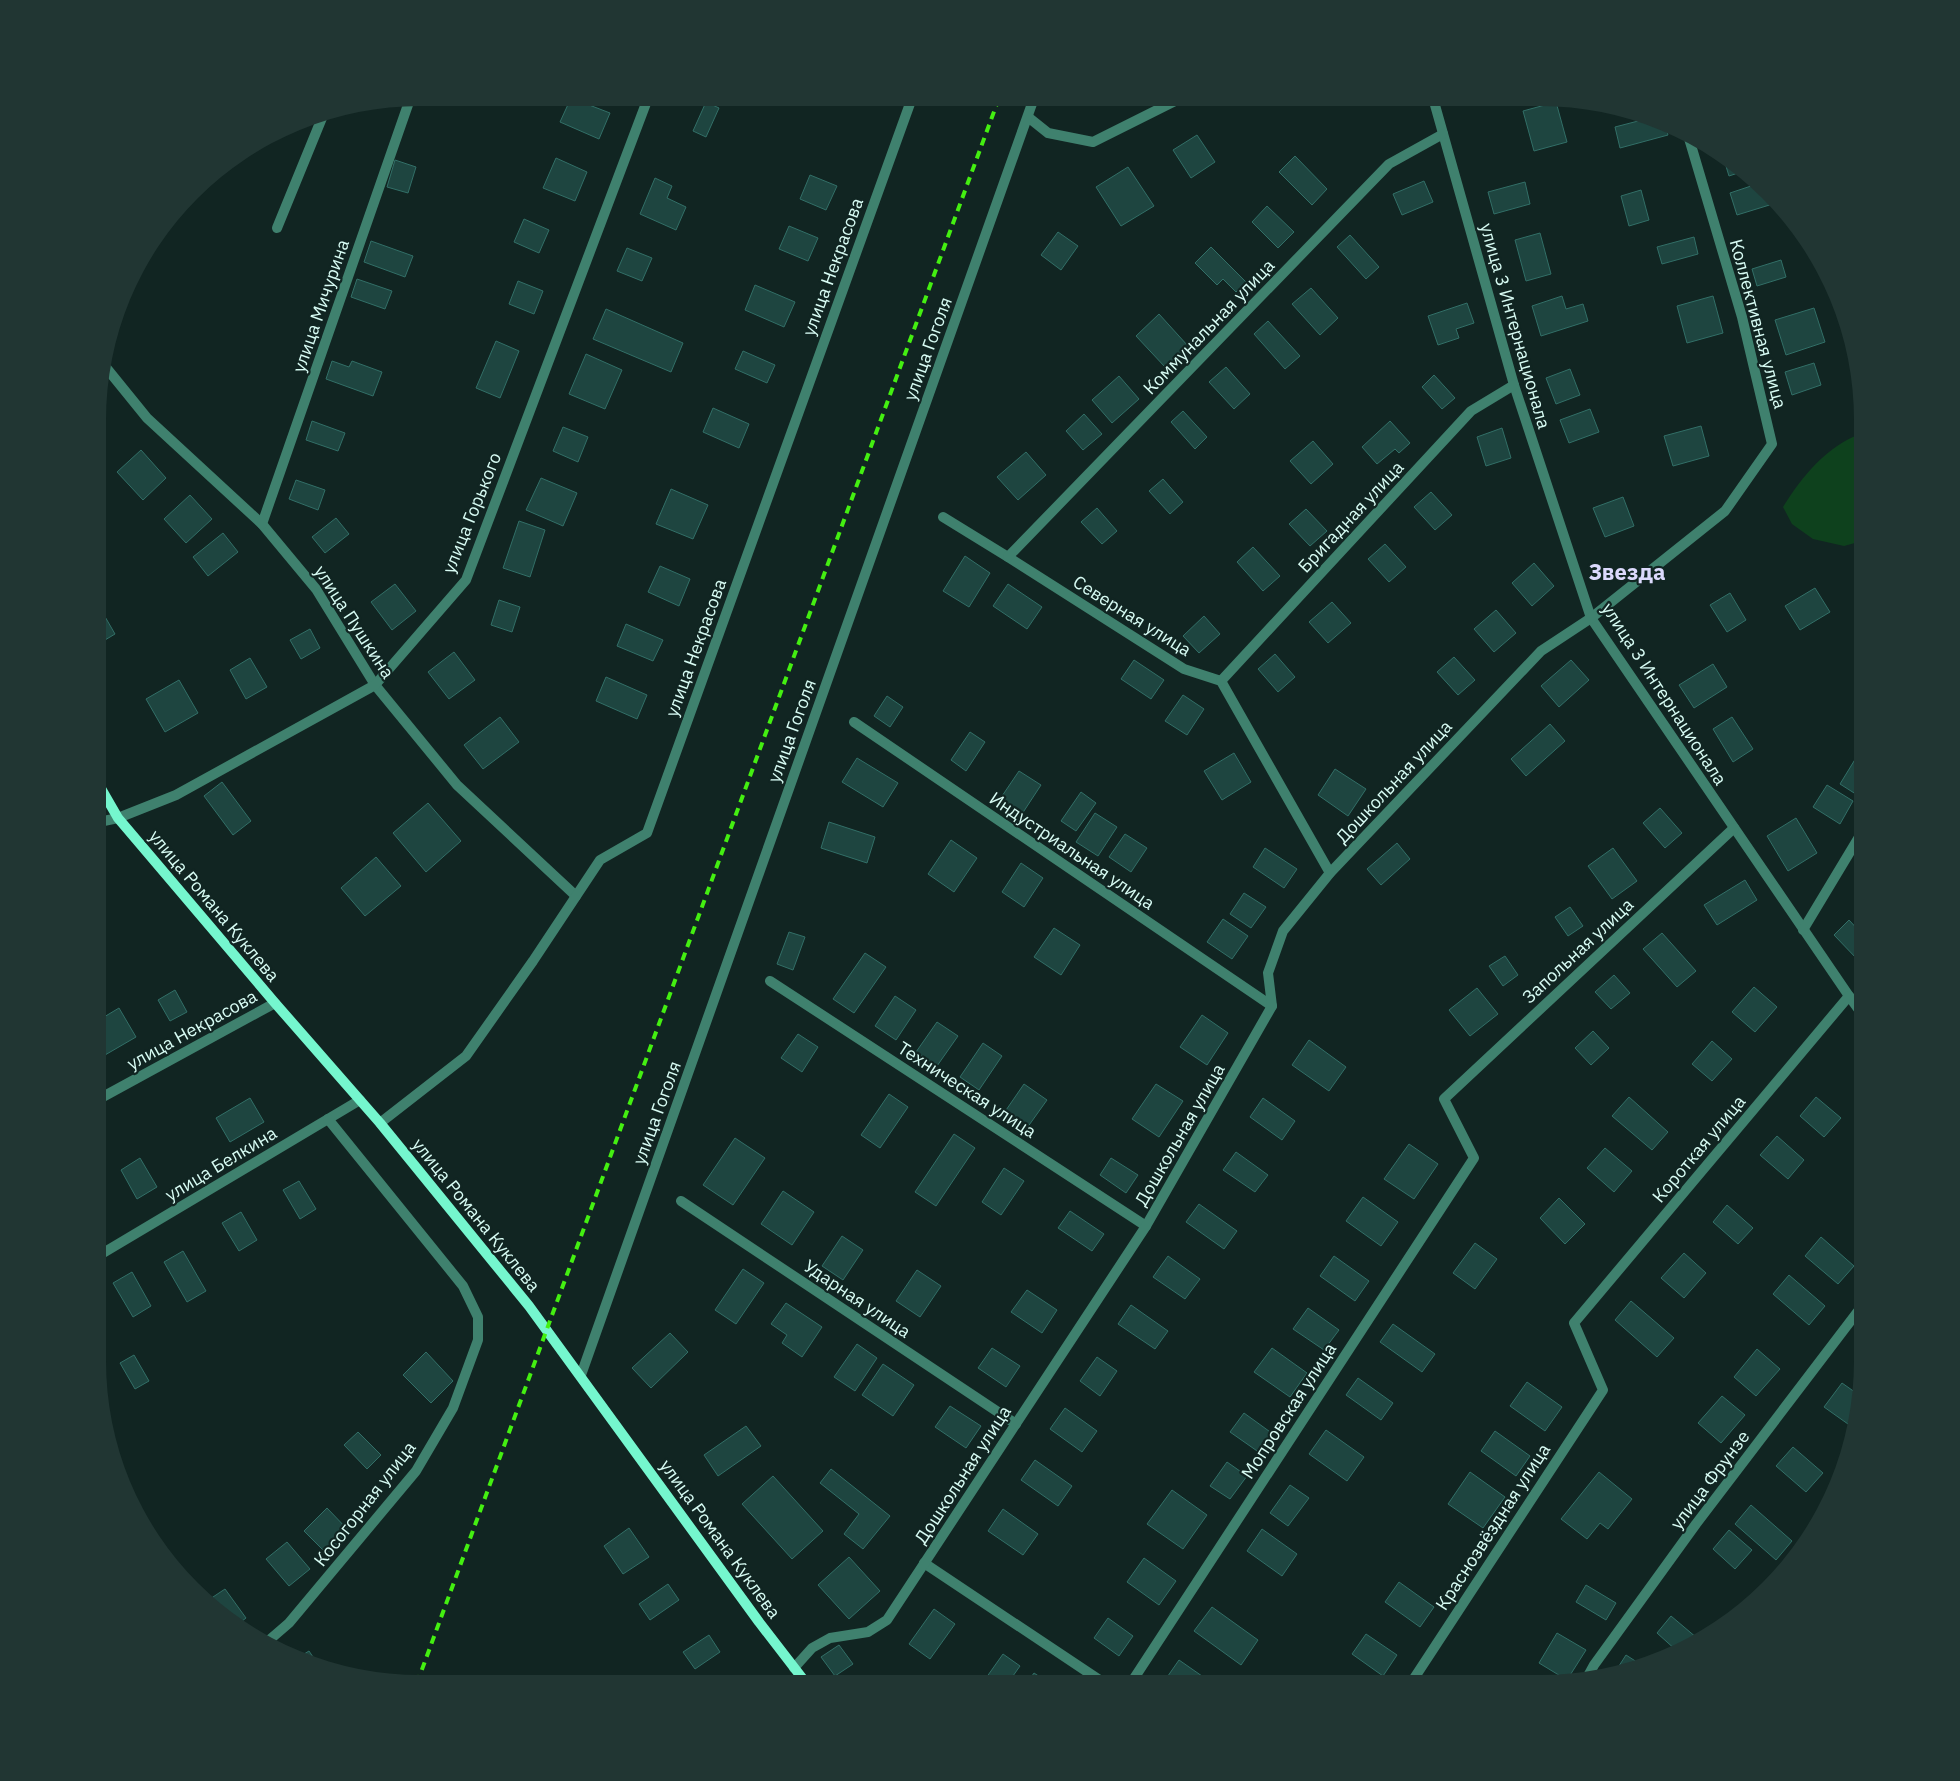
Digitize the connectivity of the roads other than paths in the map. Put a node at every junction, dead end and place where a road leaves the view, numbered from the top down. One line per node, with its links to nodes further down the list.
1 (645, 106): 19 (street, улица Горького)
2 (909, 106): 27 (street, улица Некрасова)
3 (1031, 106): 7 (street, улица Гоголя)
4 (1165, 106): 7 (street)
5 (1435, 106): 9 (street, улица 3 Интернационала)
6 (407, 107): 15 (street, улица Мичурина)
7 (1028, 117): 43 (street, улица Гоголя)
8 (320, 123): 11 (street)
9 (1443, 134): 13 (street, улица 3 Интернационала); 16 (street, Коммунальная улица)
10 (1691, 145): 17 (street, Коллективная улица)
11 (277, 228)
12 (110, 372): 15 (street, улица Пушкина)
13 (1514, 386): 17 (street, улица 3 Интернационала); 18 (street, Бригадная улица)
14 (944, 517): 16 (street, Северная улица)
15 (262, 524): 19 (street, улица Пушкина)
16 (1008, 556): 18 (street, Северная улица)
17 (1591, 618): 24 (street, улица 3 Интернационала); 26 (street, Дошкольная улица)
18 (1220, 681): 26 (street)
19 (375, 685): 22 (street, улица Горького); 27 (street, улица Пушкина)
20 (854, 722): 33 (street, Индустриальная улица)
21 (106, 796): 22 (street, улица Романа Куклева)
22 (118, 818): 23 (street, улица Горького); 31 (street, улица Романа Куклева)
23 (106, 821)
24 (1734, 828): 28 (street, улица 3 Интернационала); 38 (street, Запольная улица)
25 (1854, 845): 28 (street)
26 (1330, 873): 33 (street, Дошкольная улица)
27 (576, 896): 37 (street, улица Некрасова)
28 (1803, 930): 30 (street, улица 3 Интернационала)
29 (770, 981): 40 (street, Техническая улица)
30 (1849, 996): 32 (street, улица 3 Интернационала); 44 (street, Короткая улица)
31 (275, 1003): 34 (street, улица Некрасова); 35 (street, улица Романа Куклева)
32 (1854, 1003)
33 (1272, 1006): 40 (street, Дошкольная улица)
34 (106, 1095)
35 (360, 1100): 36 (street, улица Белкина); 37 (street, улица Романа Куклева)
36 (328, 1119): 41 (street, улица Белкина); 47 (street, Косогорная улица)
37 (380, 1123): 43 (street, улица Романа Куклева)
38 (1474, 1158): 52 (street, Мопровская улица)
39 (680, 1201): 45 (street, Ударная улица)
40 (1146, 1226): 45 (street, Дошкольная улица)
41 (106, 1251)
42 (1854, 1317): 49 (street, улица Фрунзе)
43 (581, 1375): 48 (street, улица Романа Куклева)
44 (1602, 1390): 53 (street, Краснозвёздная улица)
45 (1016, 1424): 46 (street, Дошкольная улица)
46 (924, 1563): 48 (street, Дошкольная улица); 51 (street)
47 (272, 1638)
48 (794, 1668): 50 (street, улица Романа Куклева)
49 (1591, 1670)
50 (800, 1675)
51 (1092, 1675)
52 (1136, 1675)
53 (1416, 1675)

